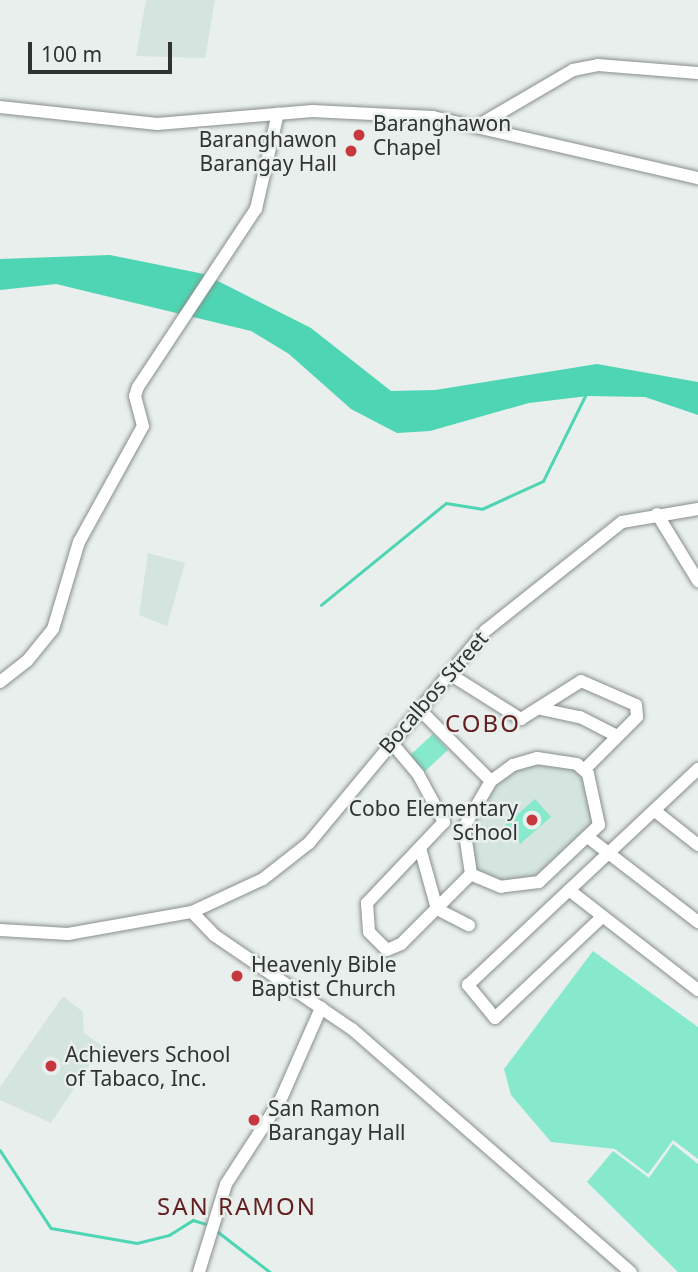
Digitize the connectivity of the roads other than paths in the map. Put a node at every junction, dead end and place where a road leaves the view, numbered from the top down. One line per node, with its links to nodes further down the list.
1 (698, 73): 4 (street)
2 (0, 107): 3 (street)
3 (278, 113): 4 (street); 10 (street)
4 (479, 125): 5 (street)
5 (698, 178)
6 (698, 509): 7 (street, Bocalbos Street)
7 (657, 514): 8 (street); 9 (street, Bocalbos Street)
8 (698, 582)
9 (451, 675): 11 (street); 12 (street, Bocalbos Street)
10 (2, 678)
11 (541, 709): 13 (street); 13 (street)
12 (420, 710): 14 (street, Bocalbos Street); 17 (street)
13 (617, 736): 15 (street)
14 (391, 742): 19 (street); 28 (street, Bocalbos Street)
15 (584, 769): 17 (street); 21 (street)
16 (696, 774): 18 (street)
17 (491, 781): 20 (street)
18 (655, 811): 22 (street); 24 (street)
19 (444, 822): 20 (street); 23 (street)
20 (464, 827): 25 (street)
21 (589, 838): 24 (street); 25 (street)
22 (698, 845)
23 (421, 848): 27 (street); 27 (street)
24 (609, 854): 26 (street); 30 (street)
25 (471, 874): 27 (street)
26 (569, 890): 29 (street); 29 (street)
27 (437, 909): 31 (street)
28 (192, 912): 32 (street, Bocalbos Street); 34 (street)
29 (601, 917): 33 (street)
30 (698, 922)
31 (469, 925)
32 (0, 930)
33 (698, 990)
34 (321, 1008): 35 (street); 36 (street)
35 (199, 1272)
36 (631, 1272)

